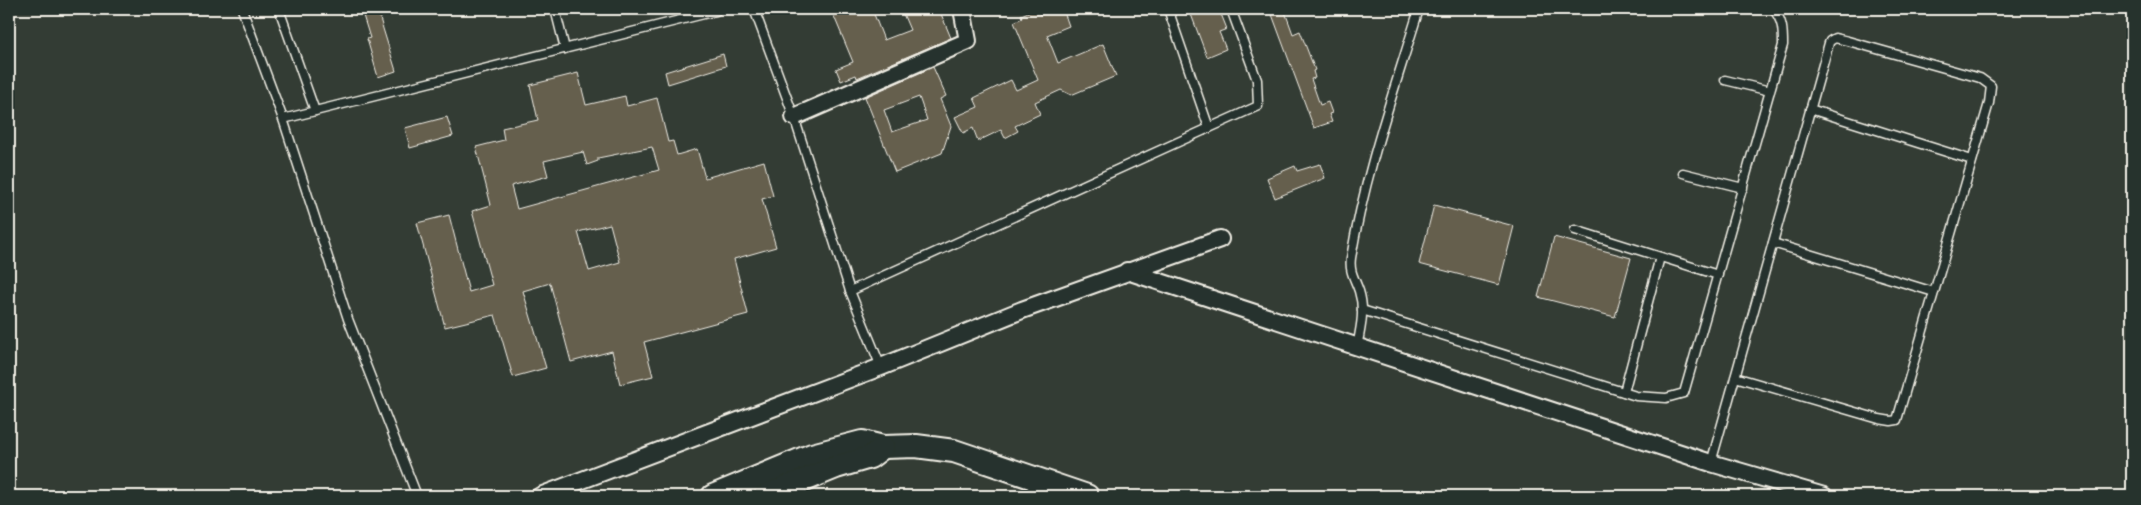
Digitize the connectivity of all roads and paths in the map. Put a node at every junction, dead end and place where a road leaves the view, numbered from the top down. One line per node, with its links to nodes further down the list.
1 (242, 9): 17 (lane)
2 (279, 9): 15 (lane)
3 (555, 9): 11 (lane)
4 (754, 9): 16 (lane)
5 (962, 9): 16 (street)
6 (1168, 9): 18 (lane)
7 (1231, 9): 18 (lane)
8 (1419, 9): 30 (lane)
9 (1773, 9): 13 (lane)
10 (716, 11): 11 (lane)
11 (565, 49): 15 (lane)
12 (1726, 80): 13 (lane)
13 (1770, 91): 21 (lane)
14 (1810, 109): 19 (lane); 19 (lane); 24 (lane)
15 (315, 111): 17 (lane)
16 (794, 116): 28 (lane)
17 (282, 119): 38 (lane)
18 (1209, 128): 28 (lane)
19 (1972, 160): 29 (lane)
20 (1683, 173): 21 (lane)
21 (1742, 188): 27 (lane)
22 (1575, 230): 25 (lane)
23 (1220, 239): 26 (street)
24 (1773, 243): 29 (lane); 33 (lane)
25 (1660, 257): 27 (lane); 34 (lane)
26 (1127, 271): 31 (street); 32 (street)
27 (1718, 275): 34 (lane)
28 (850, 291): 32 (lane)
29 (1934, 292): 33 (lane)
30 (1362, 310): 31 (lane); 34 (lane)
31 (1357, 347): 36 (street)
32 (881, 367): 39 (street)
33 (1736, 376): 36 (lane)
34 (1624, 392)
35 (882, 447): 37 (main road); 40 (main road); 41 (main road)
36 (1712, 462): 43 (street)
37 (1032, 487): 42 (main road)
38 (417, 496)
39 (540, 496)
40 (713, 496)
41 (765, 496)
42 (1087, 496)
43 (1824, 496)

